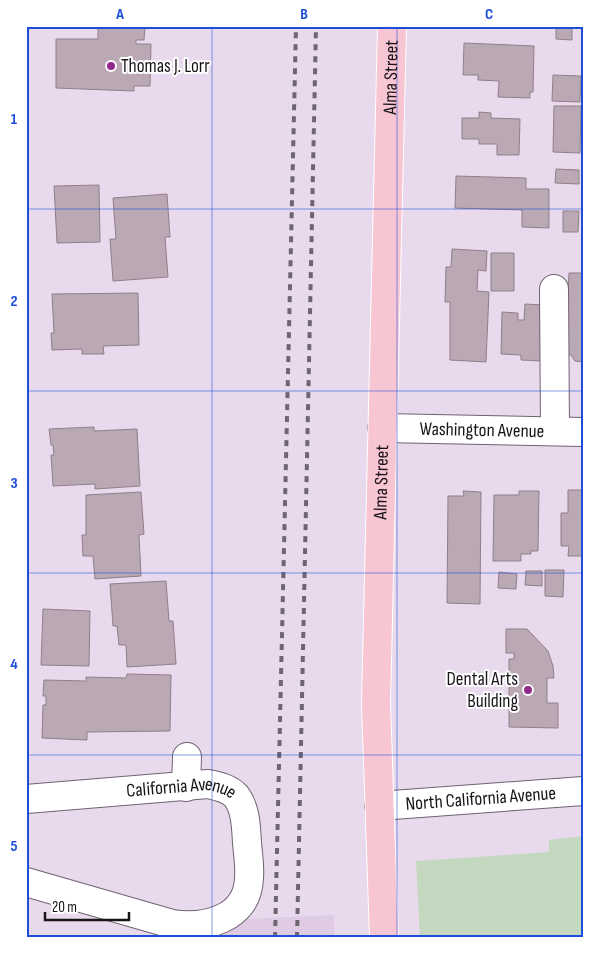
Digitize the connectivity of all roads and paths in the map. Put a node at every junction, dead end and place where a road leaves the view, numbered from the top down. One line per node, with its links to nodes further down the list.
1 (392, 26): 3 (main road, Alma Street)
2 (554, 289): 4 (street)
3 (382, 428): 4 (street, Washington Avenue); 10 (main road, Alma Street)
4 (555, 431): 5 (street, Washington Avenue)
5 (583, 432)
6 (187, 757): 7 (street)
7 (186, 787): 9 (street, California Avenue); 13 (street, California Avenue)
8 (583, 791): 10 (street, North California Avenue)
9 (26, 799)
10 (379, 806): 12 (main road, Alma Street)
11 (26, 882): 13 (street, California Avenue)
12 (382, 897): 14 (main road); 15 (main road, Alma Street)
13 (206, 932)
14 (376, 938)
15 (384, 938)

